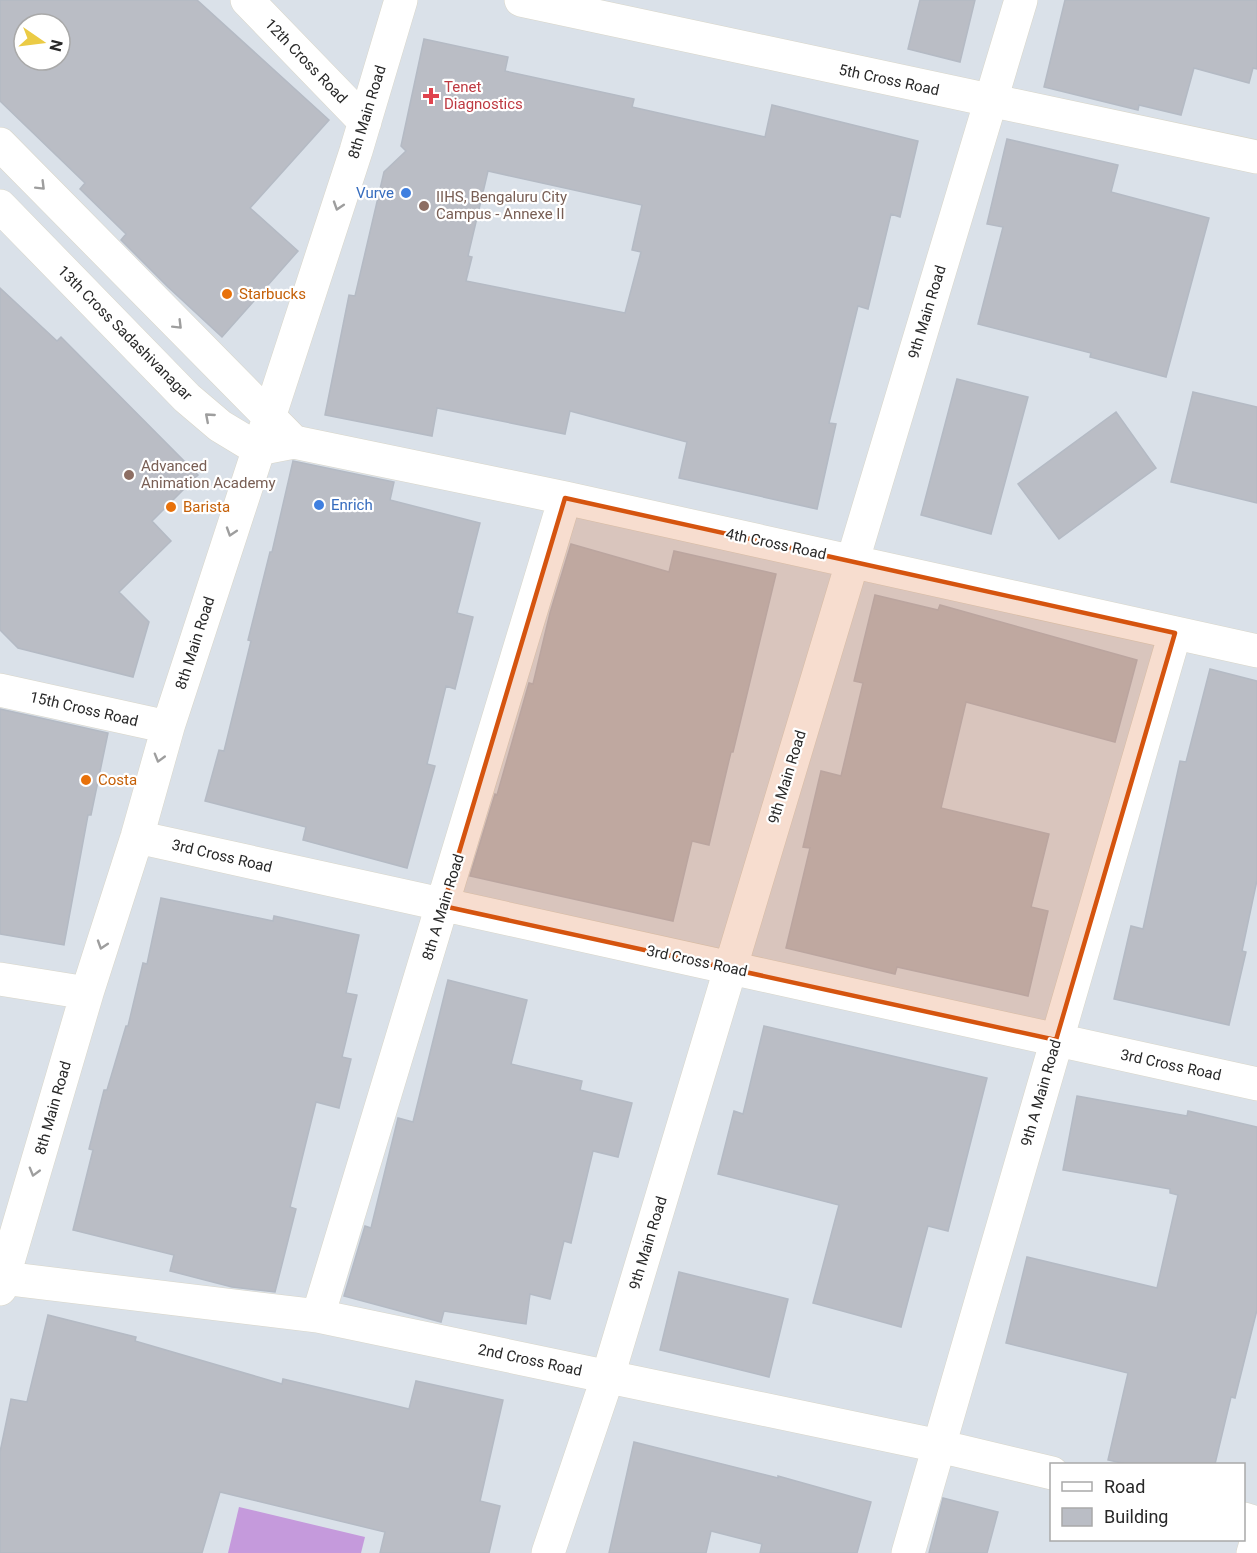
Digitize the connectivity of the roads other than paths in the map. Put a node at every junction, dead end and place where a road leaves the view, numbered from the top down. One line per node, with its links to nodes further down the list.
1 (247, 0): 6 (street, 12th Cross Road)
2 (401, 0): 6 (street, 8th Main Road)
3 (521, 0): 5 (street, 5th Cross Road)
4 (1021, 0): 5 (street, 9th Main Road)
5 (990, 102): 8 (street, 5th Cross Road); 14 (street, 9th Main Road)
6 (365, 122): 10 (street, 8th Main Road, one-way to 10)
7 (0, 144): 10 (street, one-way to 10)
8 (1257, 157)
9 (0, 206): 12 (street, 13th Cross Sadashivanagar, one-way to 9)
10 (269, 417): 11 (street); 12 (street, 8th Main Road)
11 (294, 442): 12 (street); 13 (street, 4th Cross Road)
12 (258, 449): 19 (street, 8th Main Road, one-way to 19)
13 (565, 498): 14 (street, 4th Cross Road); 21 (street, 8th A Main Road)
14 (853, 561): 15 (street, 4th Cross Road); 22 (street, 9th Main Road)
15 (1175, 633): 16 (street, 4th Cross Road); 25 (street, 9th A Main Road)
16 (1257, 651)
17 (0, 667): 18 (street)
18 (14, 693): 19 (street, 15th Cross Road)
19 (168, 727): 20 (street, 8th Main Road, one-way to 20)
20 (137, 837): 21 (street, 3rd Cross Road); 24 (street, 8th Main Road, one-way to 24)
21 (443, 906): 22 (street, 3rd Cross Road); 28 (street, 8th A Main Road)
22 (730, 968): 25 (street, 3rd Cross Road); 29 (street, 9th Main Road)
23 (0, 979): 24 (street)
24 (87, 993): 27 (street, 8th Main Road, one-way to 27)
25 (1056, 1040): 26 (street, 3rd Cross Road); 30 (street, 9th A Main Road)
26 (1257, 1084)
27 (2, 1284): 28 (street, 2nd Cross Road)
28 (318, 1316): 29 (street, 2nd Cross Road)
29 (608, 1376): 30 (street, 2nd Cross Road); 33 (street, 9th Main Road)
30 (939, 1446): 31 (street, 2nd Cross Road); 34 (street, 9th A Main Road)
31 (1050, 1473)
32 (1257, 1540): 35 (street)
33 (548, 1553)
34 (908, 1553)
35 (1253, 1553)

